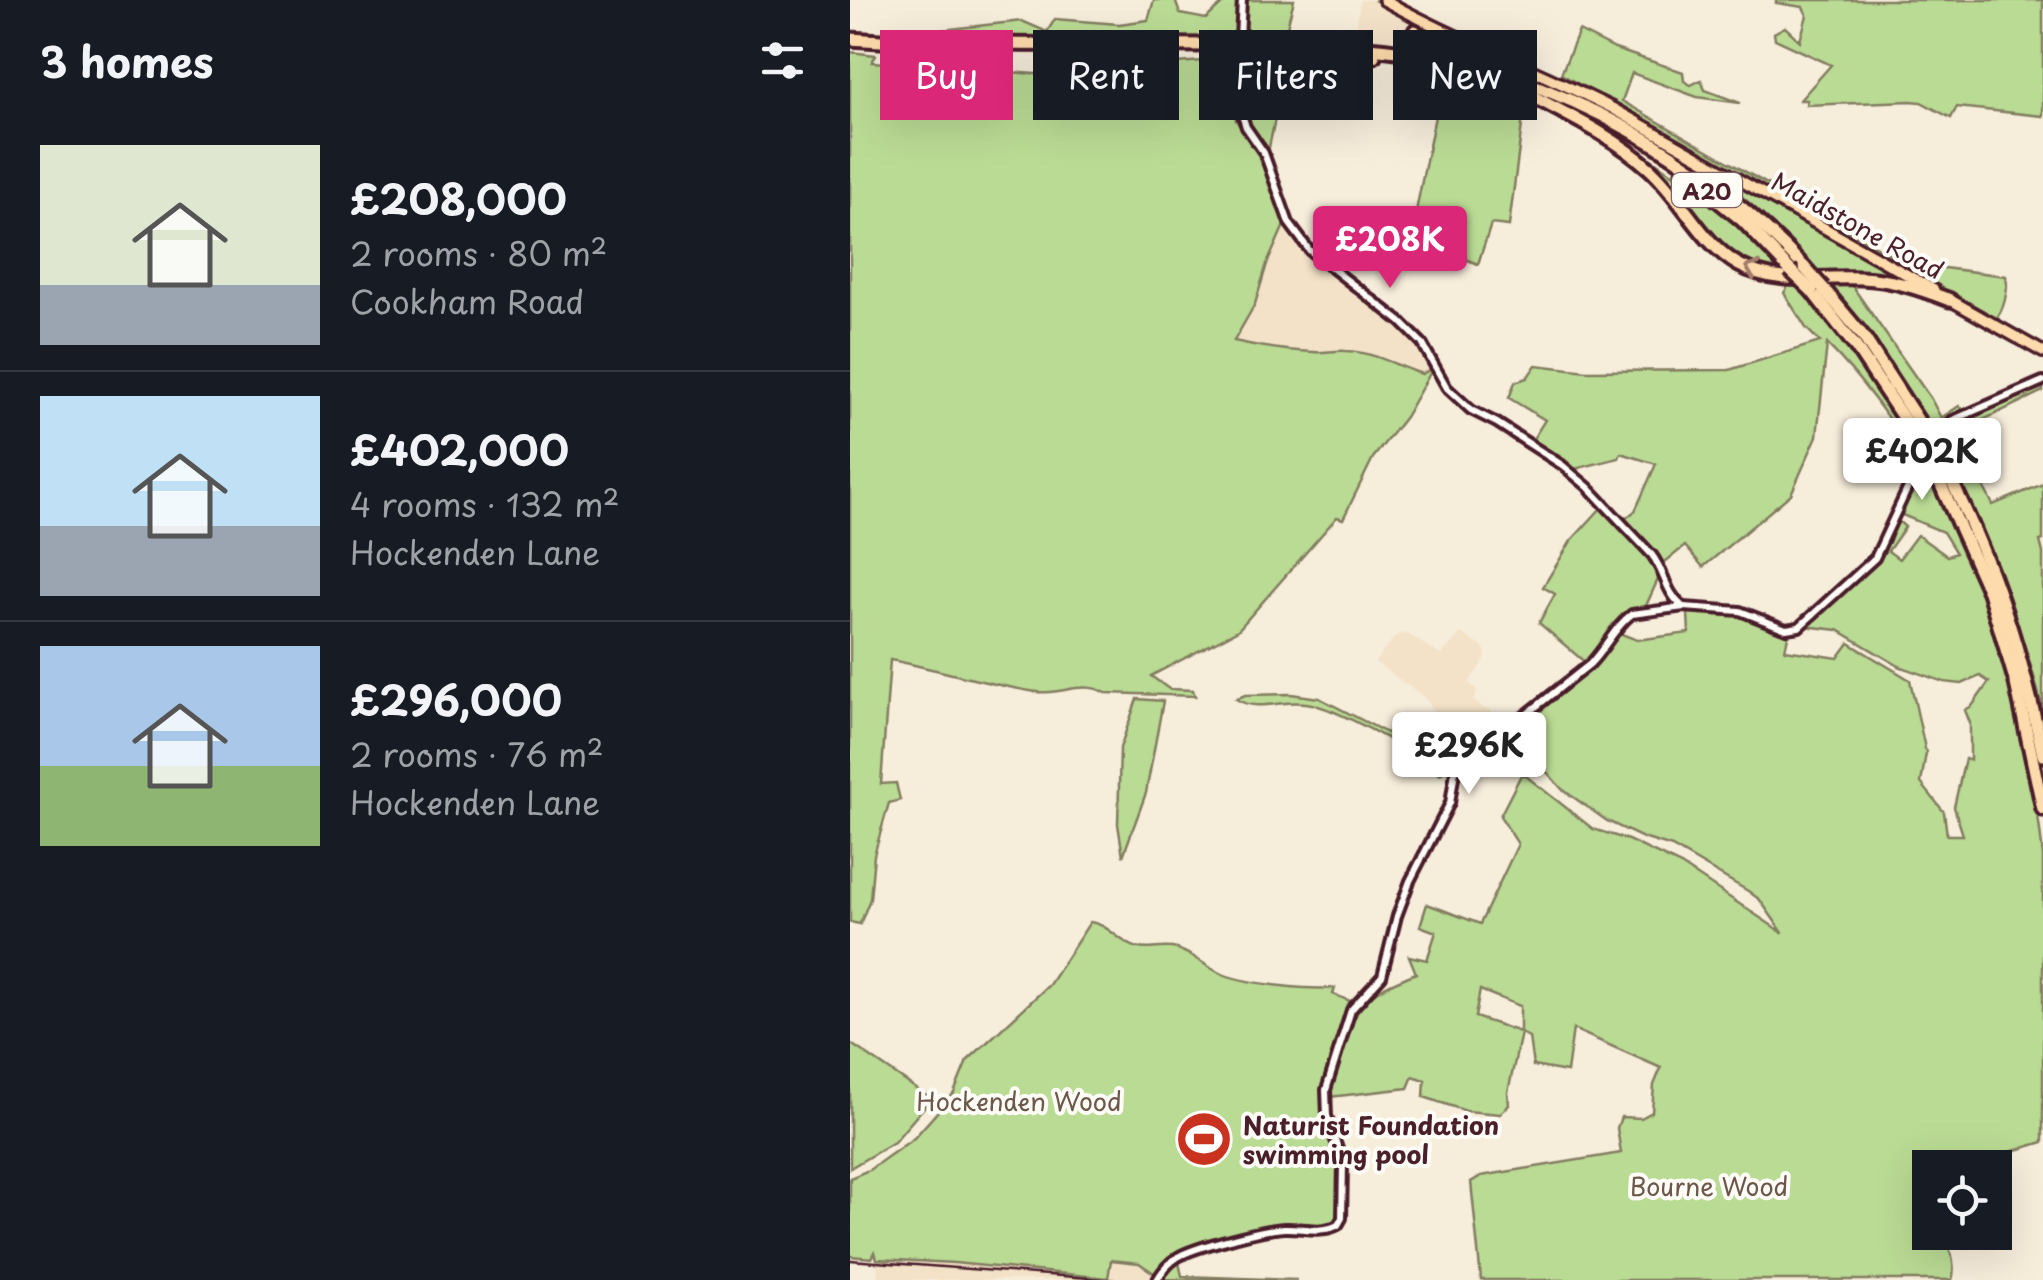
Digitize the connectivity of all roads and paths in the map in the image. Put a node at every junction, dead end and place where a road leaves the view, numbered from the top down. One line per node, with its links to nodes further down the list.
1 (1242, 0): 3 (street)
2 (1384, 0): 11 (main road, Maidstone Road)
3 (1240, 30)
4 (850, 43): 5 (highway, A20)
5 (1199, 47)
6 (1537, 87): 10 (highway, A20)
7 (1537, 96): 10 (highway, A20)
8 (1537, 98): 12 (highway, A20, one-way to 8)
9 (1243, 120): 19 (street)
10 (1613, 124): 13 (highway, A20, bridge); 13 (highway, A20, bridge)
11 (1895, 269): 12 (highway); 14 (main road, Maidstone Road)
12 (1882, 280): 14 (highway, A20)
13 (1817, 290): 17 (highway, A20); 17 (highway, A20)
14 (1950, 300): 15 (main road, Maidstone Road)
15 (2043, 352)
16 (2043, 381): 21 (street)
17 (1924, 440): 18 (highway, A20, bridge)
18 (1933, 456): 22 (highway, A20); 23 (highway, A20)
19 (1671, 596): 20 (street); 21 (street)
20 (1668, 608): 21 (street); 24 (street)
21 (1684, 608)
22 (2043, 754)
23 (2043, 810)
24 (1157, 1280)

